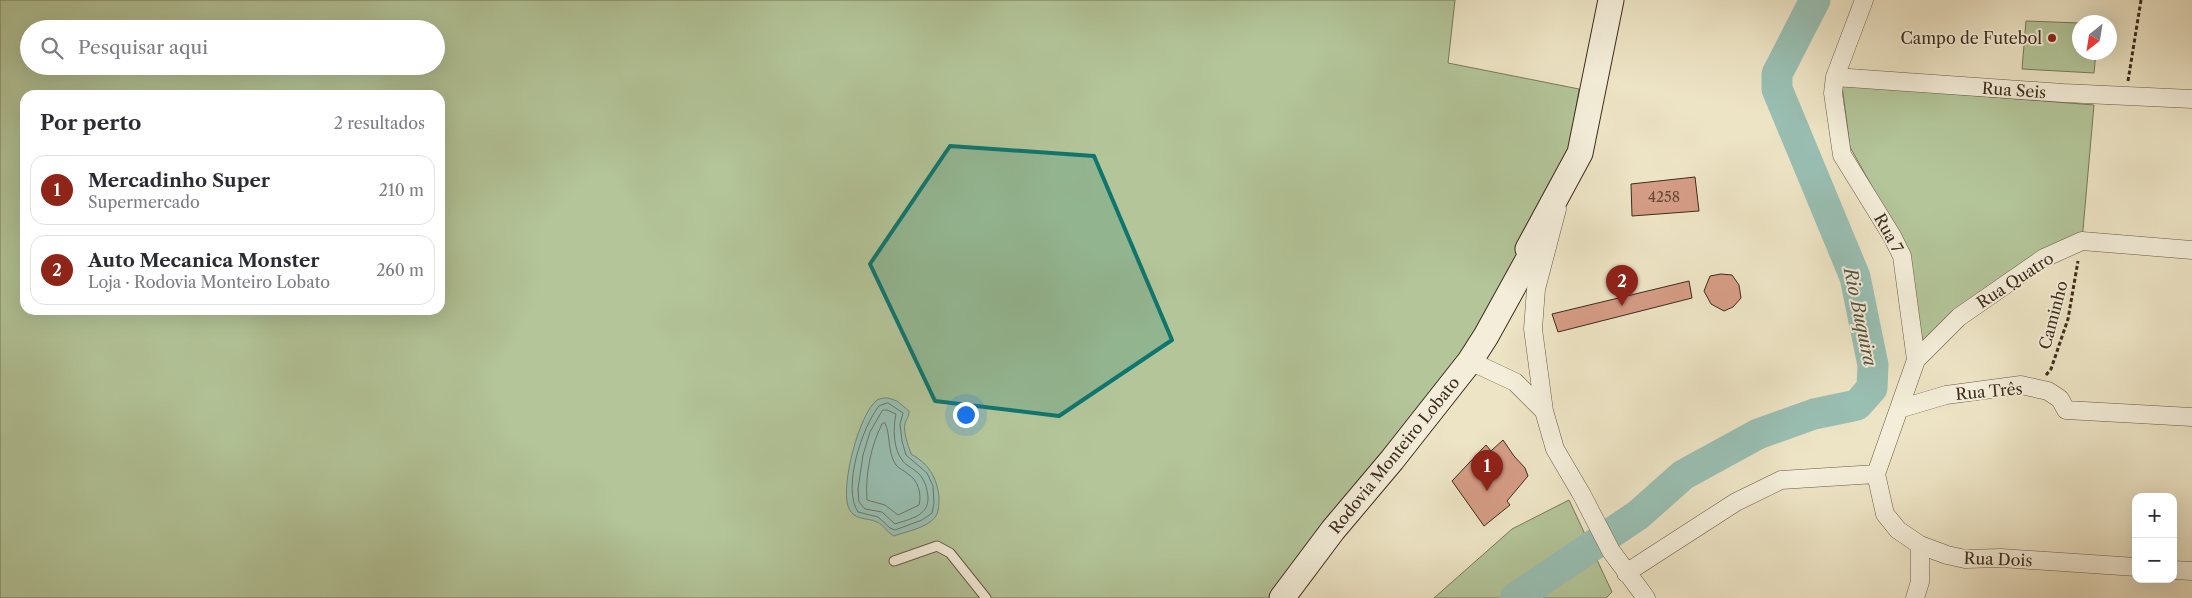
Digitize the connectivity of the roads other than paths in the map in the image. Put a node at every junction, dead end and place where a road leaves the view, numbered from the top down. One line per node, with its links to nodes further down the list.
1 (1598, 0): 6 (main road, Rodovia Monteiro Lobato)
2 (1611, 0): 6 (main road, Rodovia Monteiro Lobato)
3 (1864, 0): 4 (street, Rua 7)
4 (1836, 77): 5 (street, Rua Seis); 8 (street, Rua 7)
5 (2192, 99)
6 (1564, 184): 9 (main road, Rodovia Monteiro Lobato); 11 (street)
7 (2192, 250): 8 (street, Rua Quatro)
8 (1916, 360): 10 (street, Rua 7)
9 (1470, 361): 11 (street); 21 (main road, Rodovia Monteiro Lobato)
10 (1899, 410): 12 (street, Rua Três); 13 (street, Rua 7)
11 (1544, 411): 19 (street)
12 (2192, 417)
13 (1876, 474): 14 (street, Rua Dois); 19 (street)
14 (1920, 545): 16 (street, Rua Dois); 23 (street)
15 (894, 561): 20 (lane)
16 (2132, 567)
17 (2177, 570): 18 (street)
18 (2192, 571)
19 (1626, 573): 22 (street)
20 (986, 598)
21 (1282, 598)
22 (1646, 598)
23 (1914, 598)

